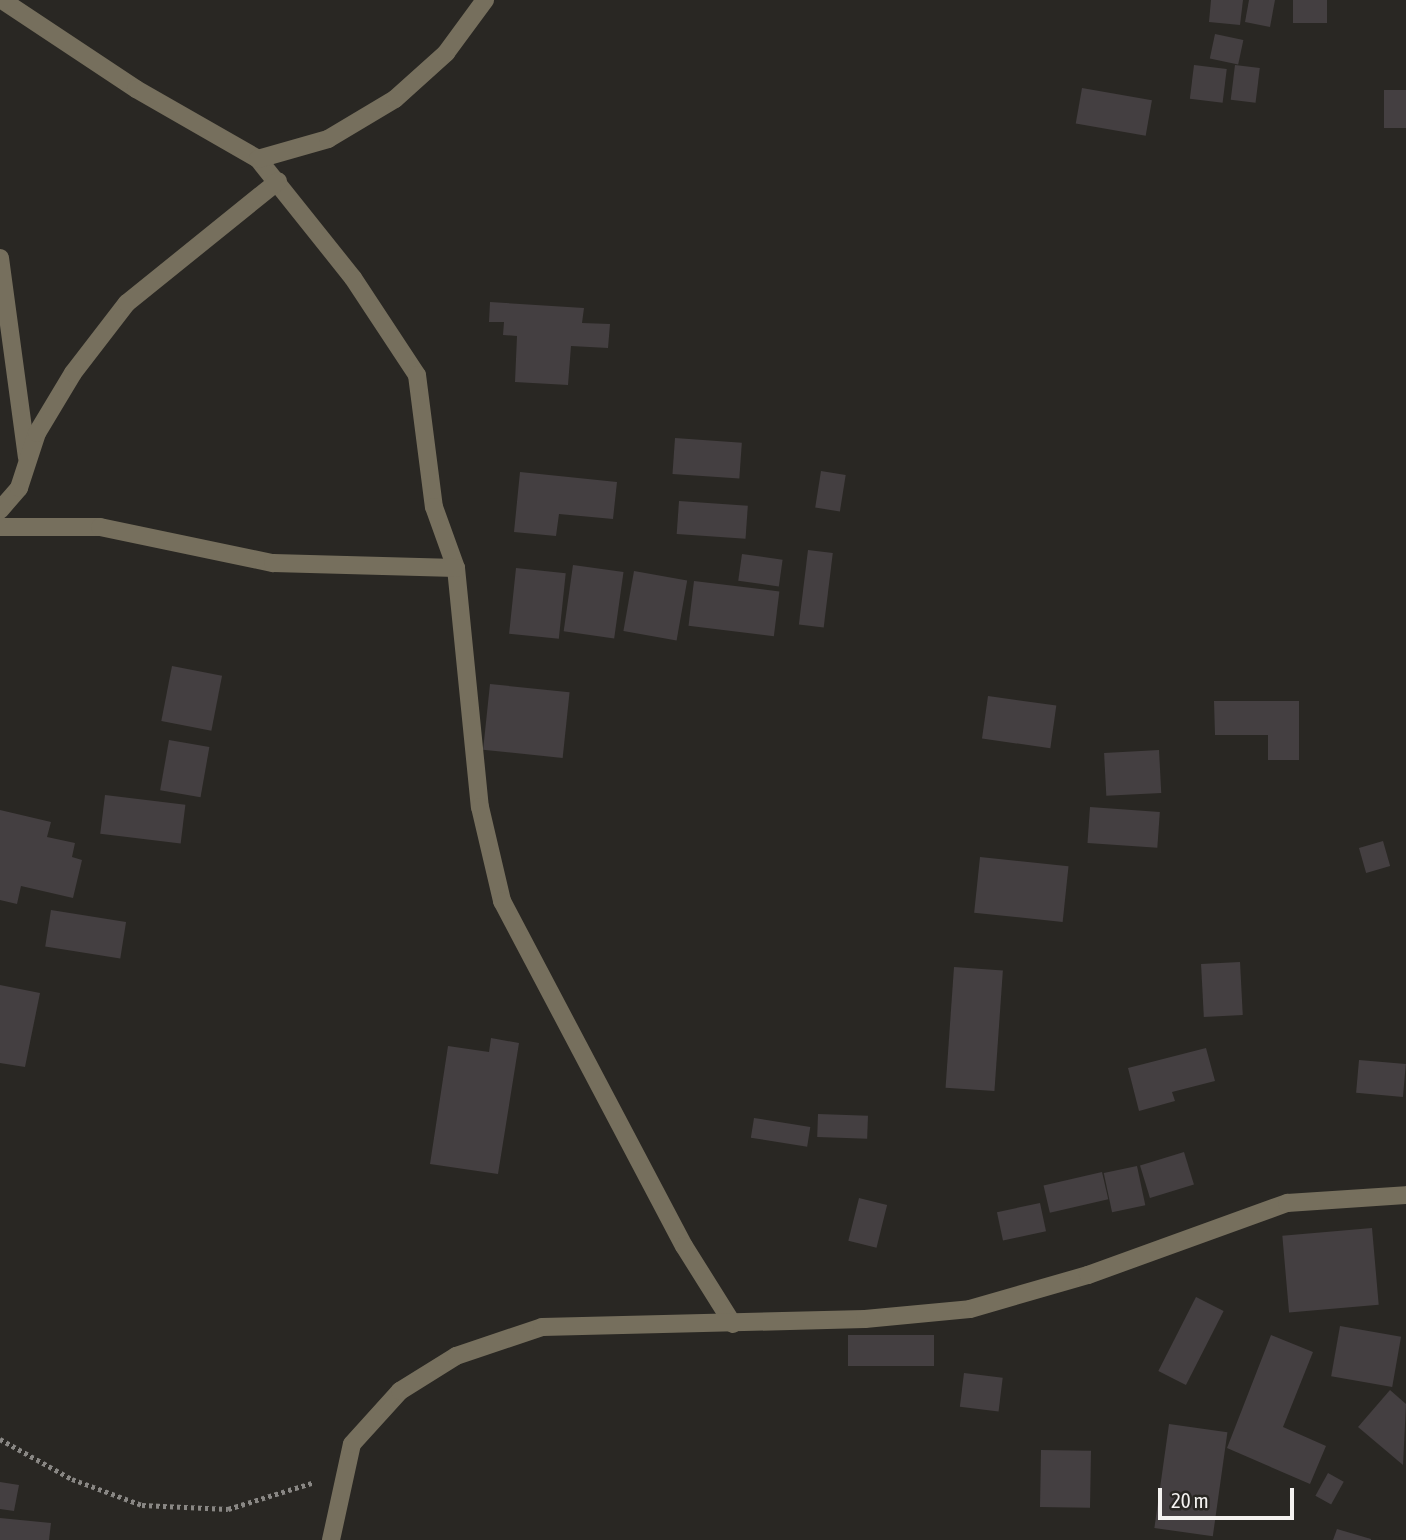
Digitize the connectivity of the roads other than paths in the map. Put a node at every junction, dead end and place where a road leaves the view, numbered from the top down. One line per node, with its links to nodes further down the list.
1 (2, 0): 3 (street)
2 (485, 0): 3 (street)
3 (258, 159): 4 (street)
4 (278, 181): 6 (street); 9 (street)
5 (0, 258): 6 (street)
6 (28, 460): 7 (street)
7 (0, 510)
8 (0, 527): 9 (street)
9 (456, 568): 11 (street)
10 (1406, 1195): 11 (street)
11 (733, 1324): 12 (street)
12 (331, 1540)

